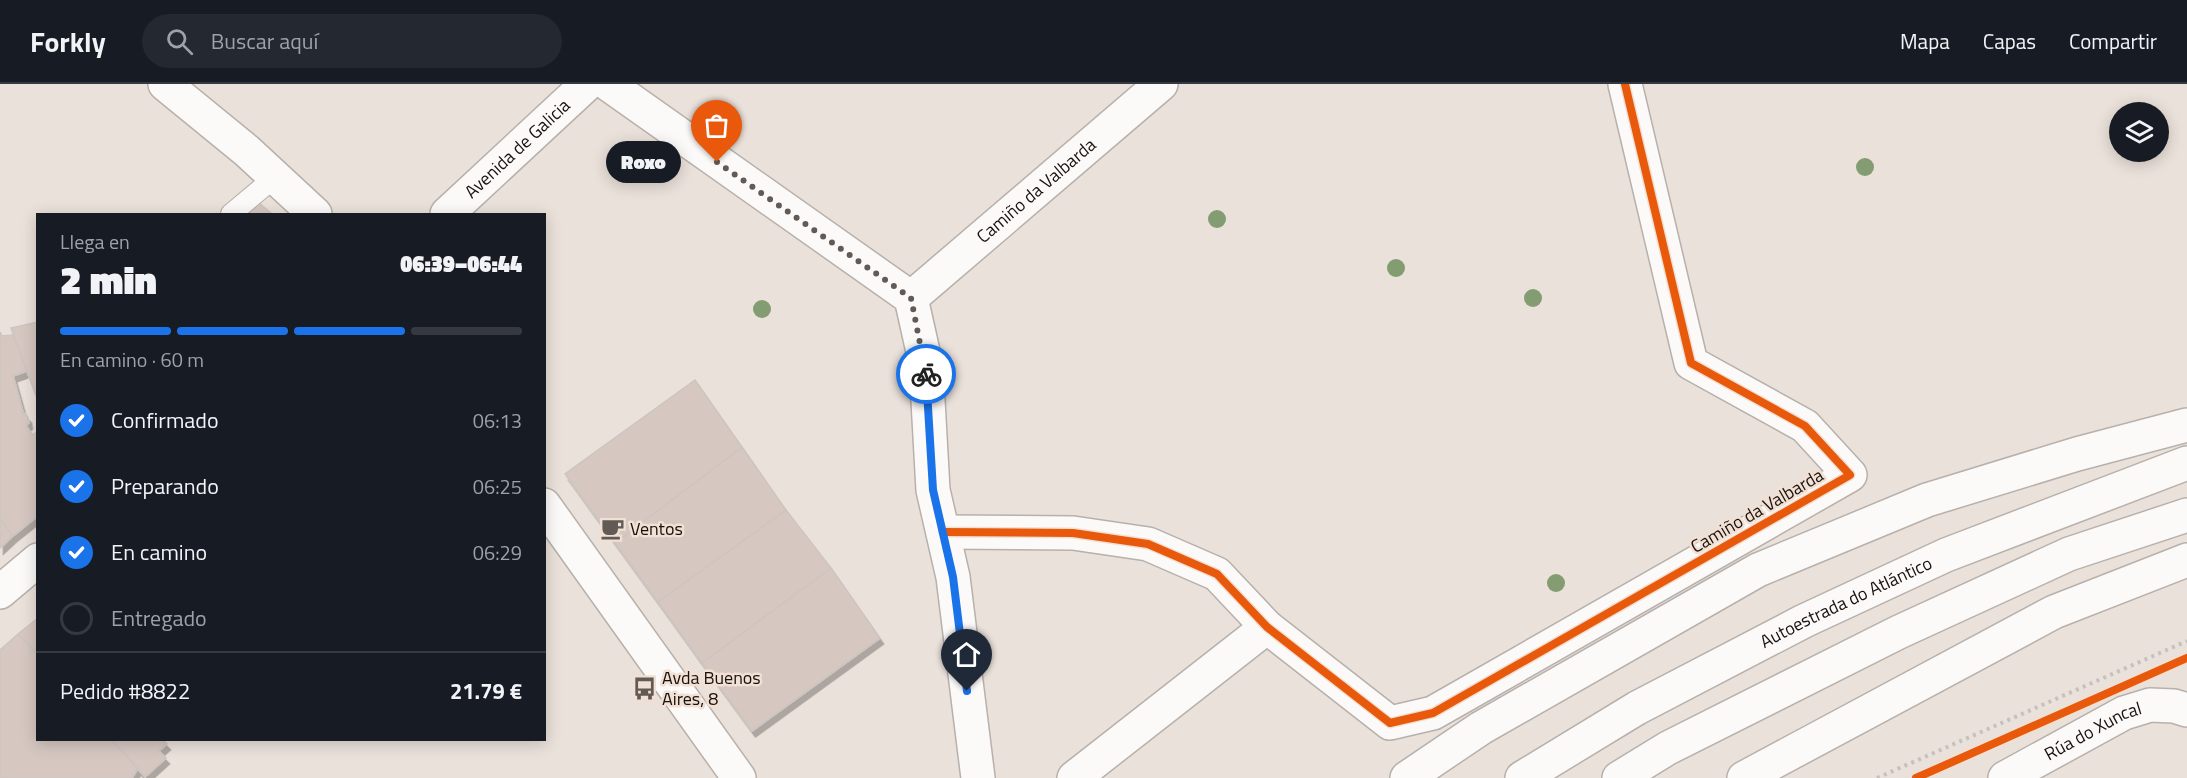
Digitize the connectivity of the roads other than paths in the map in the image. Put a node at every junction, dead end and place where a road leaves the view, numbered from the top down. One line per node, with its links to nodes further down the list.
1 (165, 84): 6 (main road)
2 (587, 84): 9 (main road, Avenida de Galicia)
3 (608, 84): 10 (main road)
4 (1161, 84): 10 (main road, Camiño da Valbarda)
5 (1625, 84): 19 (main road, Camiño da Valbarda)
6 (275, 177): 7 (lane); 8 (main road)
7 (232, 213)
8 (314, 213)
9 (448, 213)
10 (911, 298): 15 (main road)
11 (2187, 425): 24 (main road)
12 (2187, 463): 25 (main road, Autoestrada do Atlántico)
13 (546, 508): 21 (main road)
14 (2187, 515): 26 (main road)
15 (944, 532): 19 (main road); 22 (main road)
16 (2187, 560): 27 (main road)
17 (36, 562): 18 (main road)
18 (0, 592)
19 (1267, 627): 23 (main road)
20 (2187, 710): 28 (main road, Rúa do Xuncal)
21 (739, 778)
22 (978, 778)
23 (1074, 778)
24 (1407, 778)
25 (1522, 778)
26 (1619, 778)
27 (1744, 778)
28 (2006, 778)

